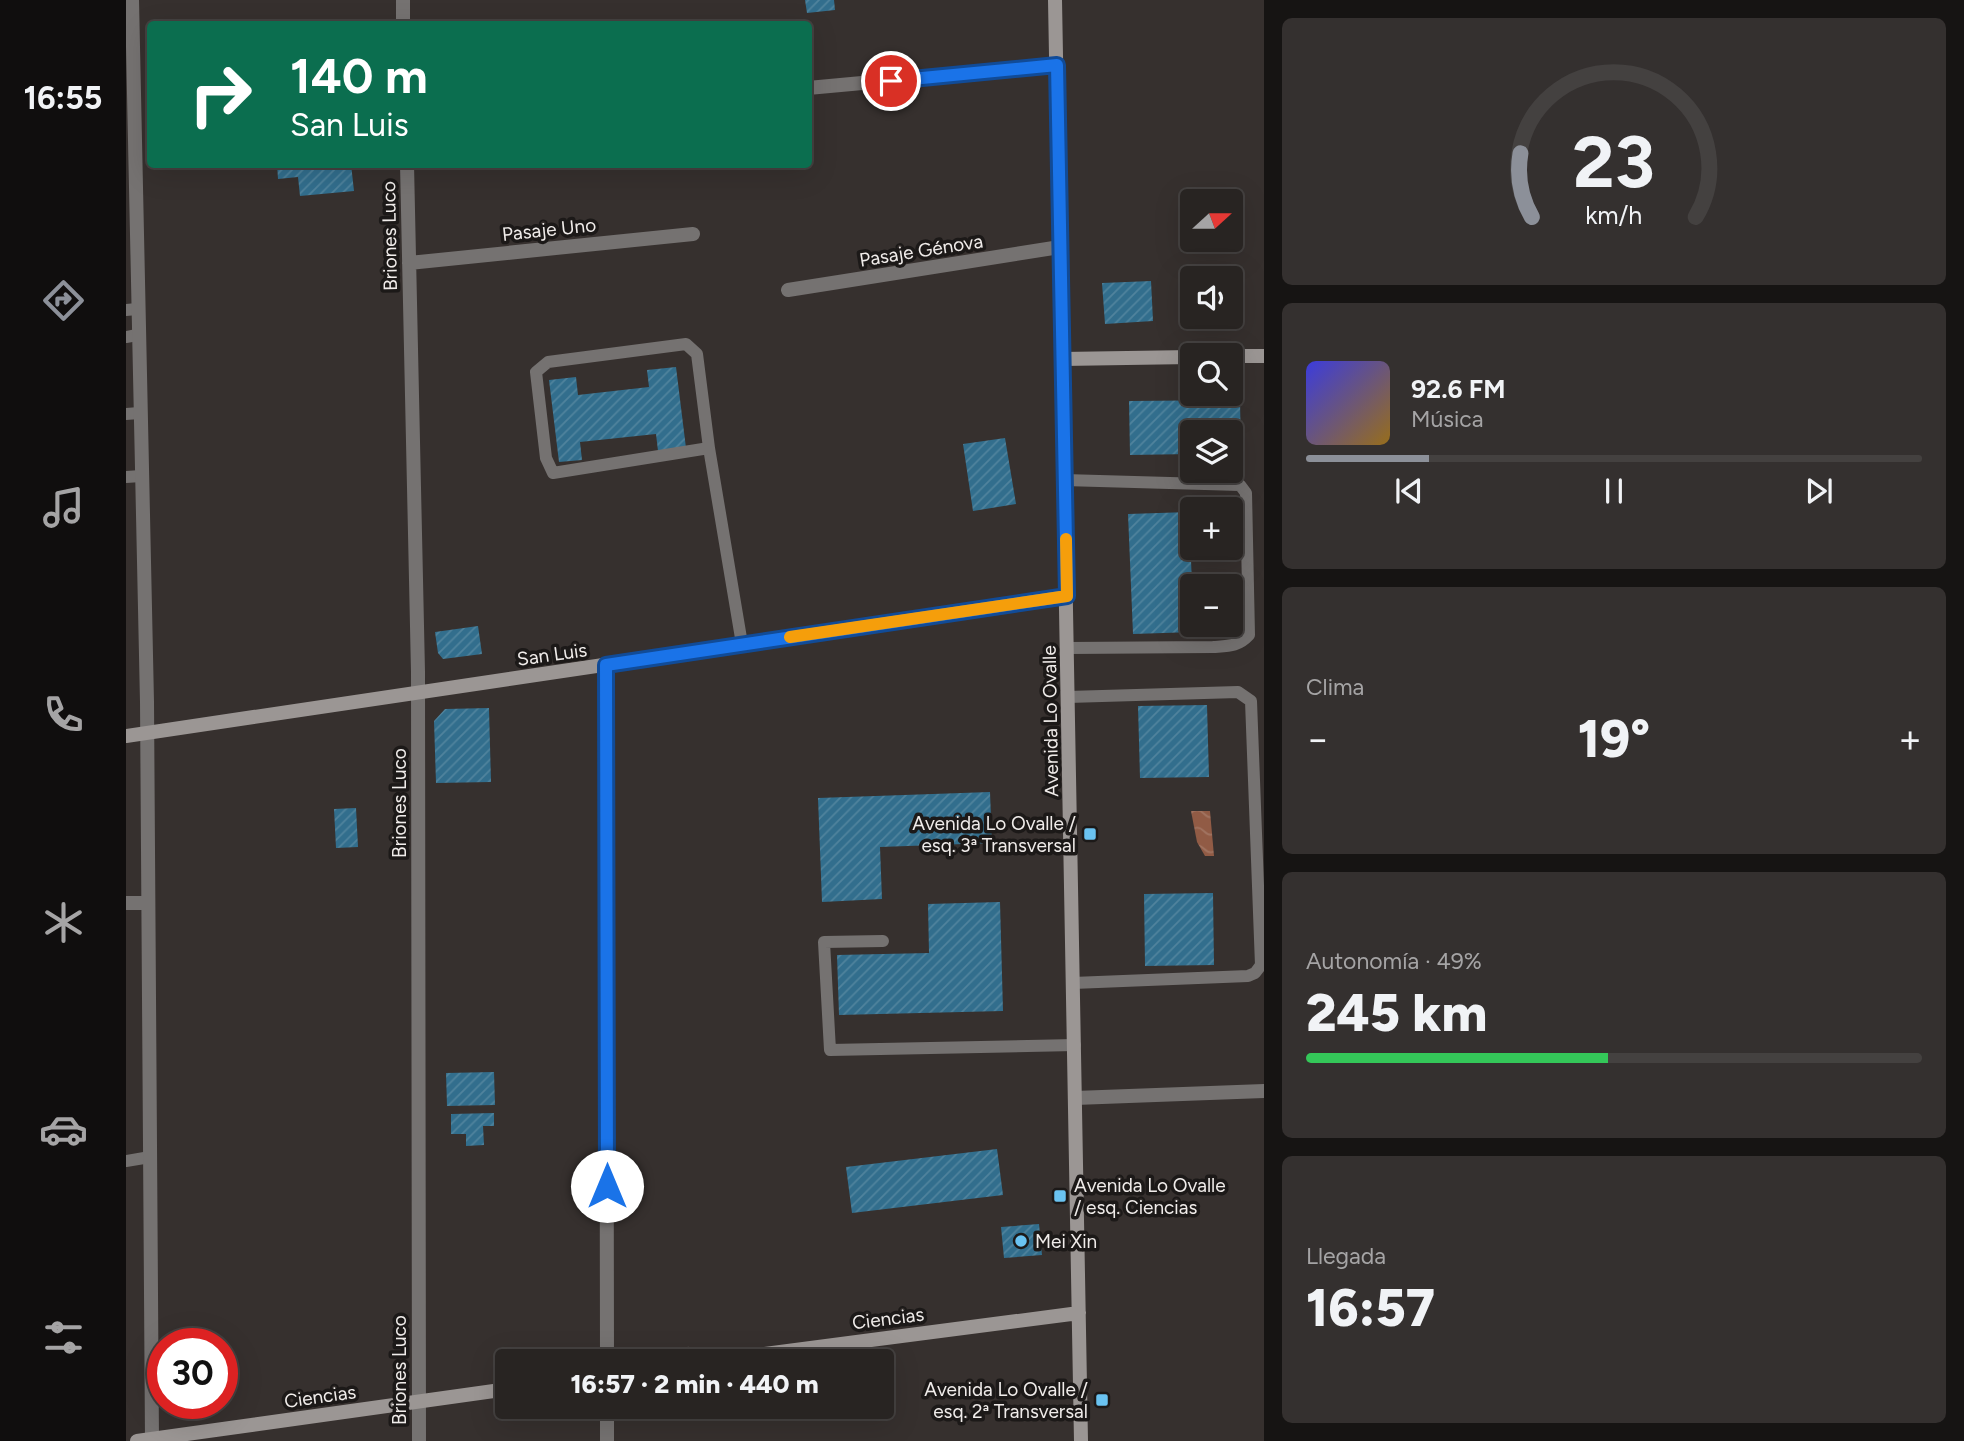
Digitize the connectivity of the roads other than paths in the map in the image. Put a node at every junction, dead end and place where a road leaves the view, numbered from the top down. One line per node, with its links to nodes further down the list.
1 (132, 0): 12 (street)
2 (403, 0): 4 (street)
3 (1055, 0): 5 (street, Avenida Lo Ovalle)
4 (403, 21)
5 (1057, 65): 6 (street); 9 (street, Avenida Lo Ovalle)
6 (812, 88)
7 (407, 168): 10 (street, Briones Luco)
8 (693, 234): 10 (street, Pasaje Uno)
9 (1060, 247): 11 (street, Pasaje Génova); 17 (street, Avenida Lo Ovalle)
10 (409, 262): 26 (street, Briones Luco)
11 (788, 290)
12 (131, 310): 13 (street)
13 (132, 336): 18 (street)
14 (1243, 356): 15 (street)
15 (1264, 356)
16 (1180, 357): 17 (street)
17 (1062, 359): 21 (street, Avenida Lo Ovalle)
18 (133, 413): 20 (street)
19 (709, 448): 19 (lane); 23 (lane)
20 (133, 477): 28 (street)
21 (1064, 480): 22 (street, Avenida Lo Ovalle); 24 (lane)
22 (1067, 596): 23 (street, San Luis); 24 (street, Avenida Lo Ovalle)
23 (743, 645): 25 (street, San Luis)
24 (1068, 648): 27 (street, Avenida Lo Ovalle)
25 (606, 665): 26 (street, San Luis); 40 (street)
26 (418, 693): 28 (street, San Luis); 43 (street, Briones Luco)
27 (1068, 697): 33 (street, Avenida Lo Ovalle); 33 (lane)
28 (146, 733): 29 (street, San Luis); 31 (street)
29 (126, 736)
30 (126, 903): 31 (street)
31 (148, 903): 37 (street)
32 (883, 941): 34 (lane)
33 (1073, 983): 34 (street, Avenida Lo Ovalle)
34 (1075, 1045): 36 (street, Avenida Lo Ovalle)
35 (1264, 1091): 36 (street)
36 (1075, 1098): 39 (street, Avenida Lo Ovalle)
37 (150, 1157): 38 (lane); 45 (street)
38 (126, 1161)
39 (1079, 1313): 41 (street, Ciencias); 48 (street, Avenida Lo Ovalle)
40 (607, 1349)
41 (802, 1349)
42 (495, 1391): 43 (street, Ciencias)
43 (419, 1401): 45 (street, Ciencias); 46 (street, Briones Luco)
44 (607, 1419): 47 (street)
45 (147, 1440)
46 (419, 1441)
47 (607, 1441)
48 (1081, 1441)

